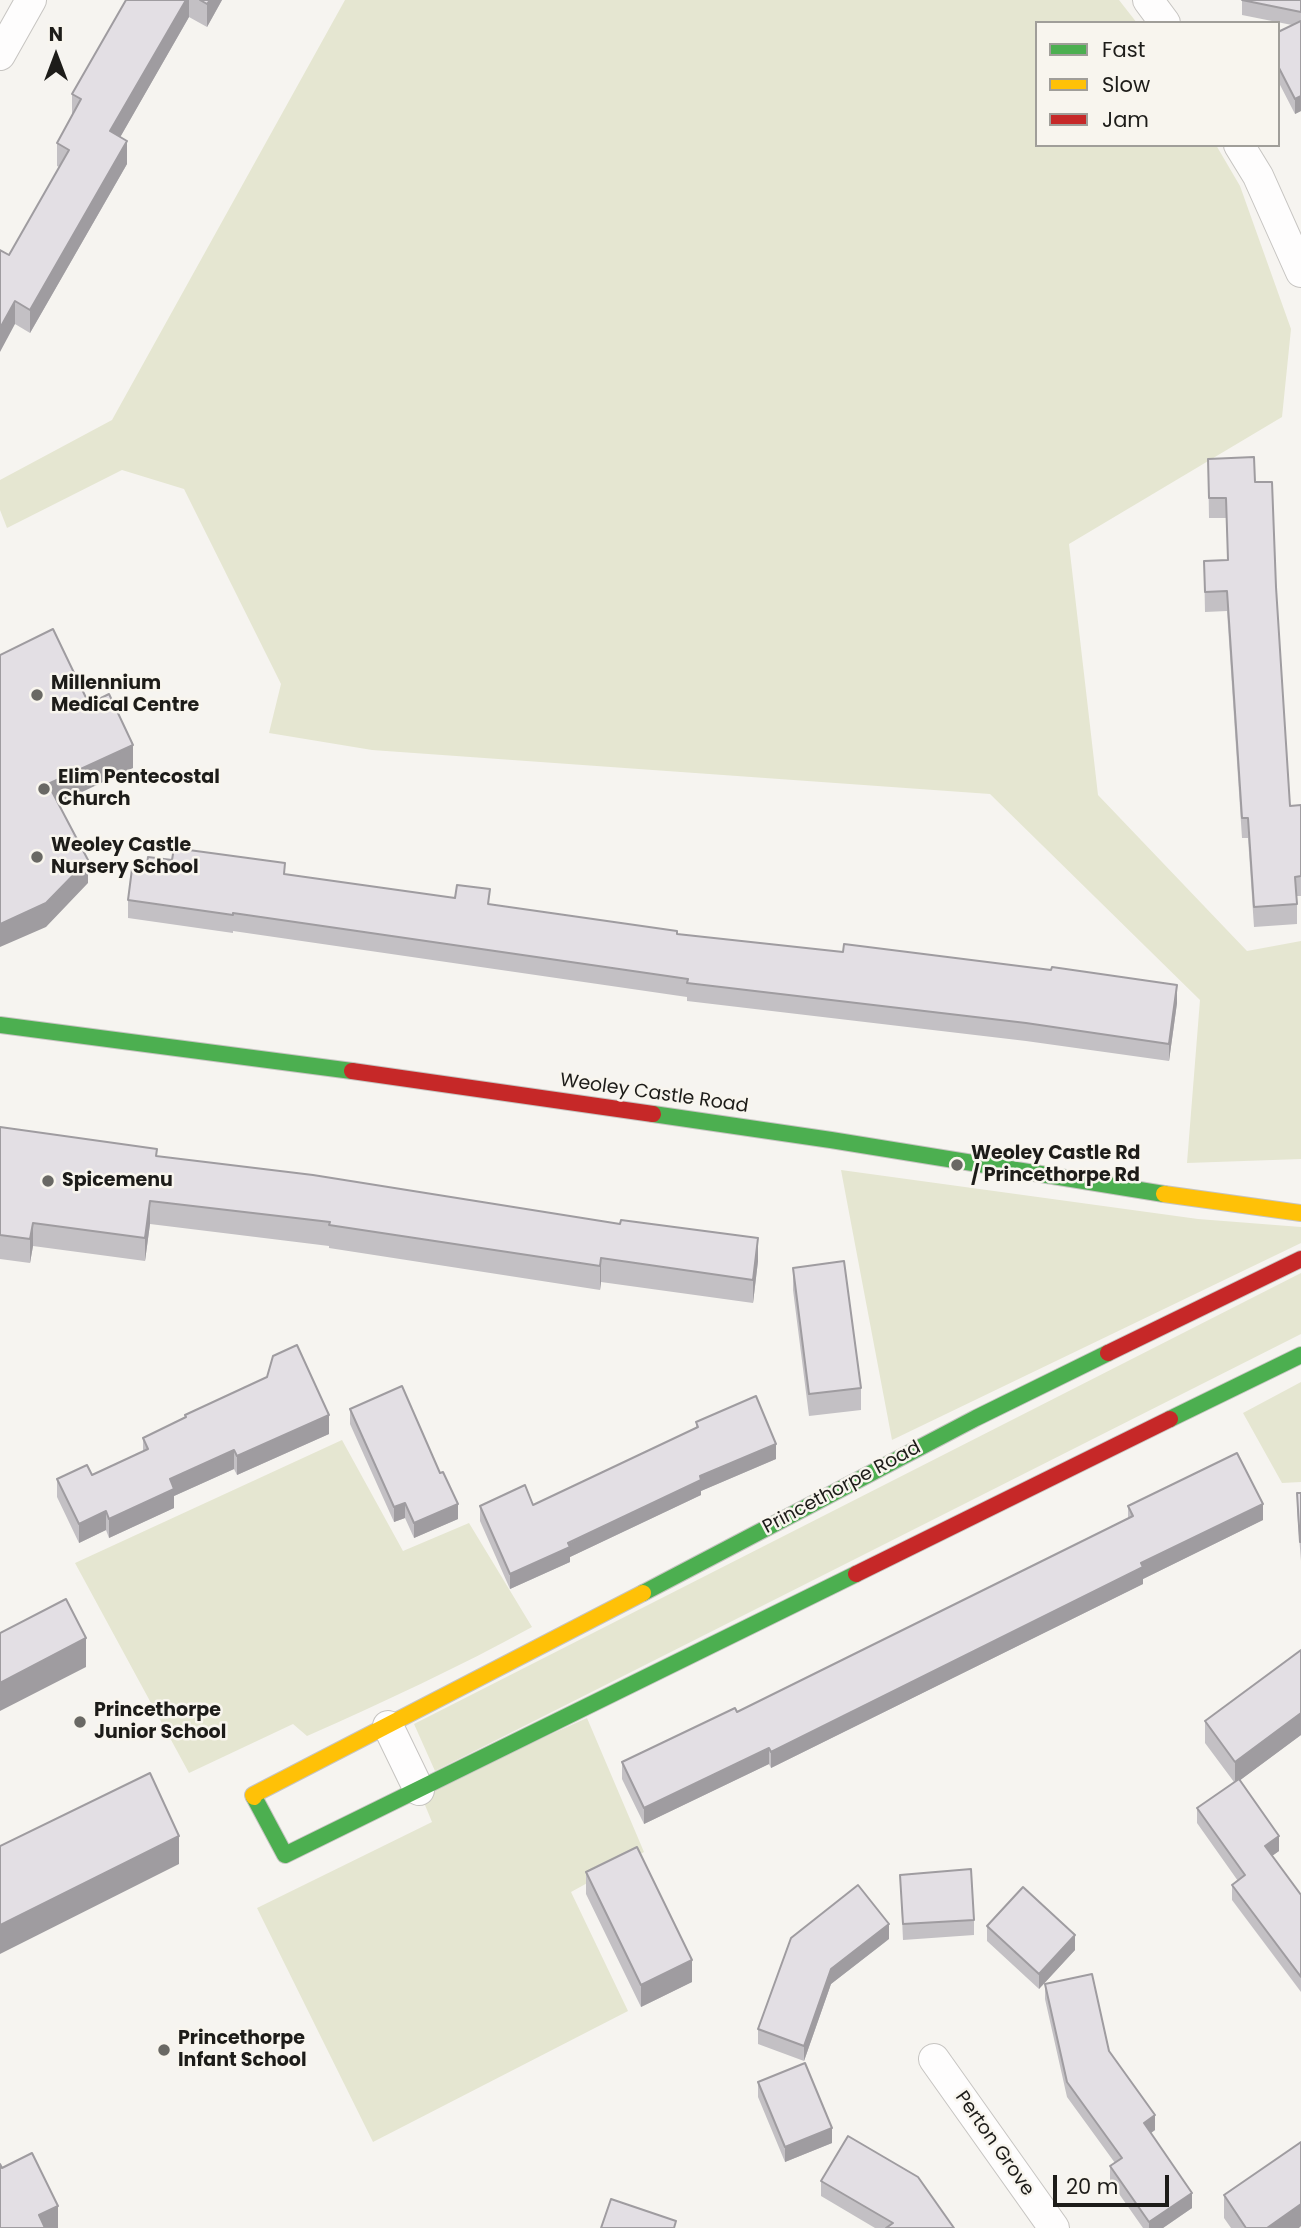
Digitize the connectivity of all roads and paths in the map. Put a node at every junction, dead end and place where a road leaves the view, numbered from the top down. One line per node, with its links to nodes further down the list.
1 (30, 0): 4 (street)
2 (1148, 0): 3 (street)
3 (1164, 21)
4 (0, 55)
5 (1241, 147): 6 (street)
6 (1301, 272)
7 (0, 1025): 8 (street, Weoley Castle Road)
8 (1301, 1213)
9 (1301, 1259): 11 (street, Princethorpe Road)
10 (1301, 1355): 12 (street, Princethorpe Road)
11 (388, 1726): 12 (street); 12 (street, Princethorpe Road)
12 (419, 1790)
13 (934, 2059): 14 (street, Perton Grove)
14 (1054, 2228)

